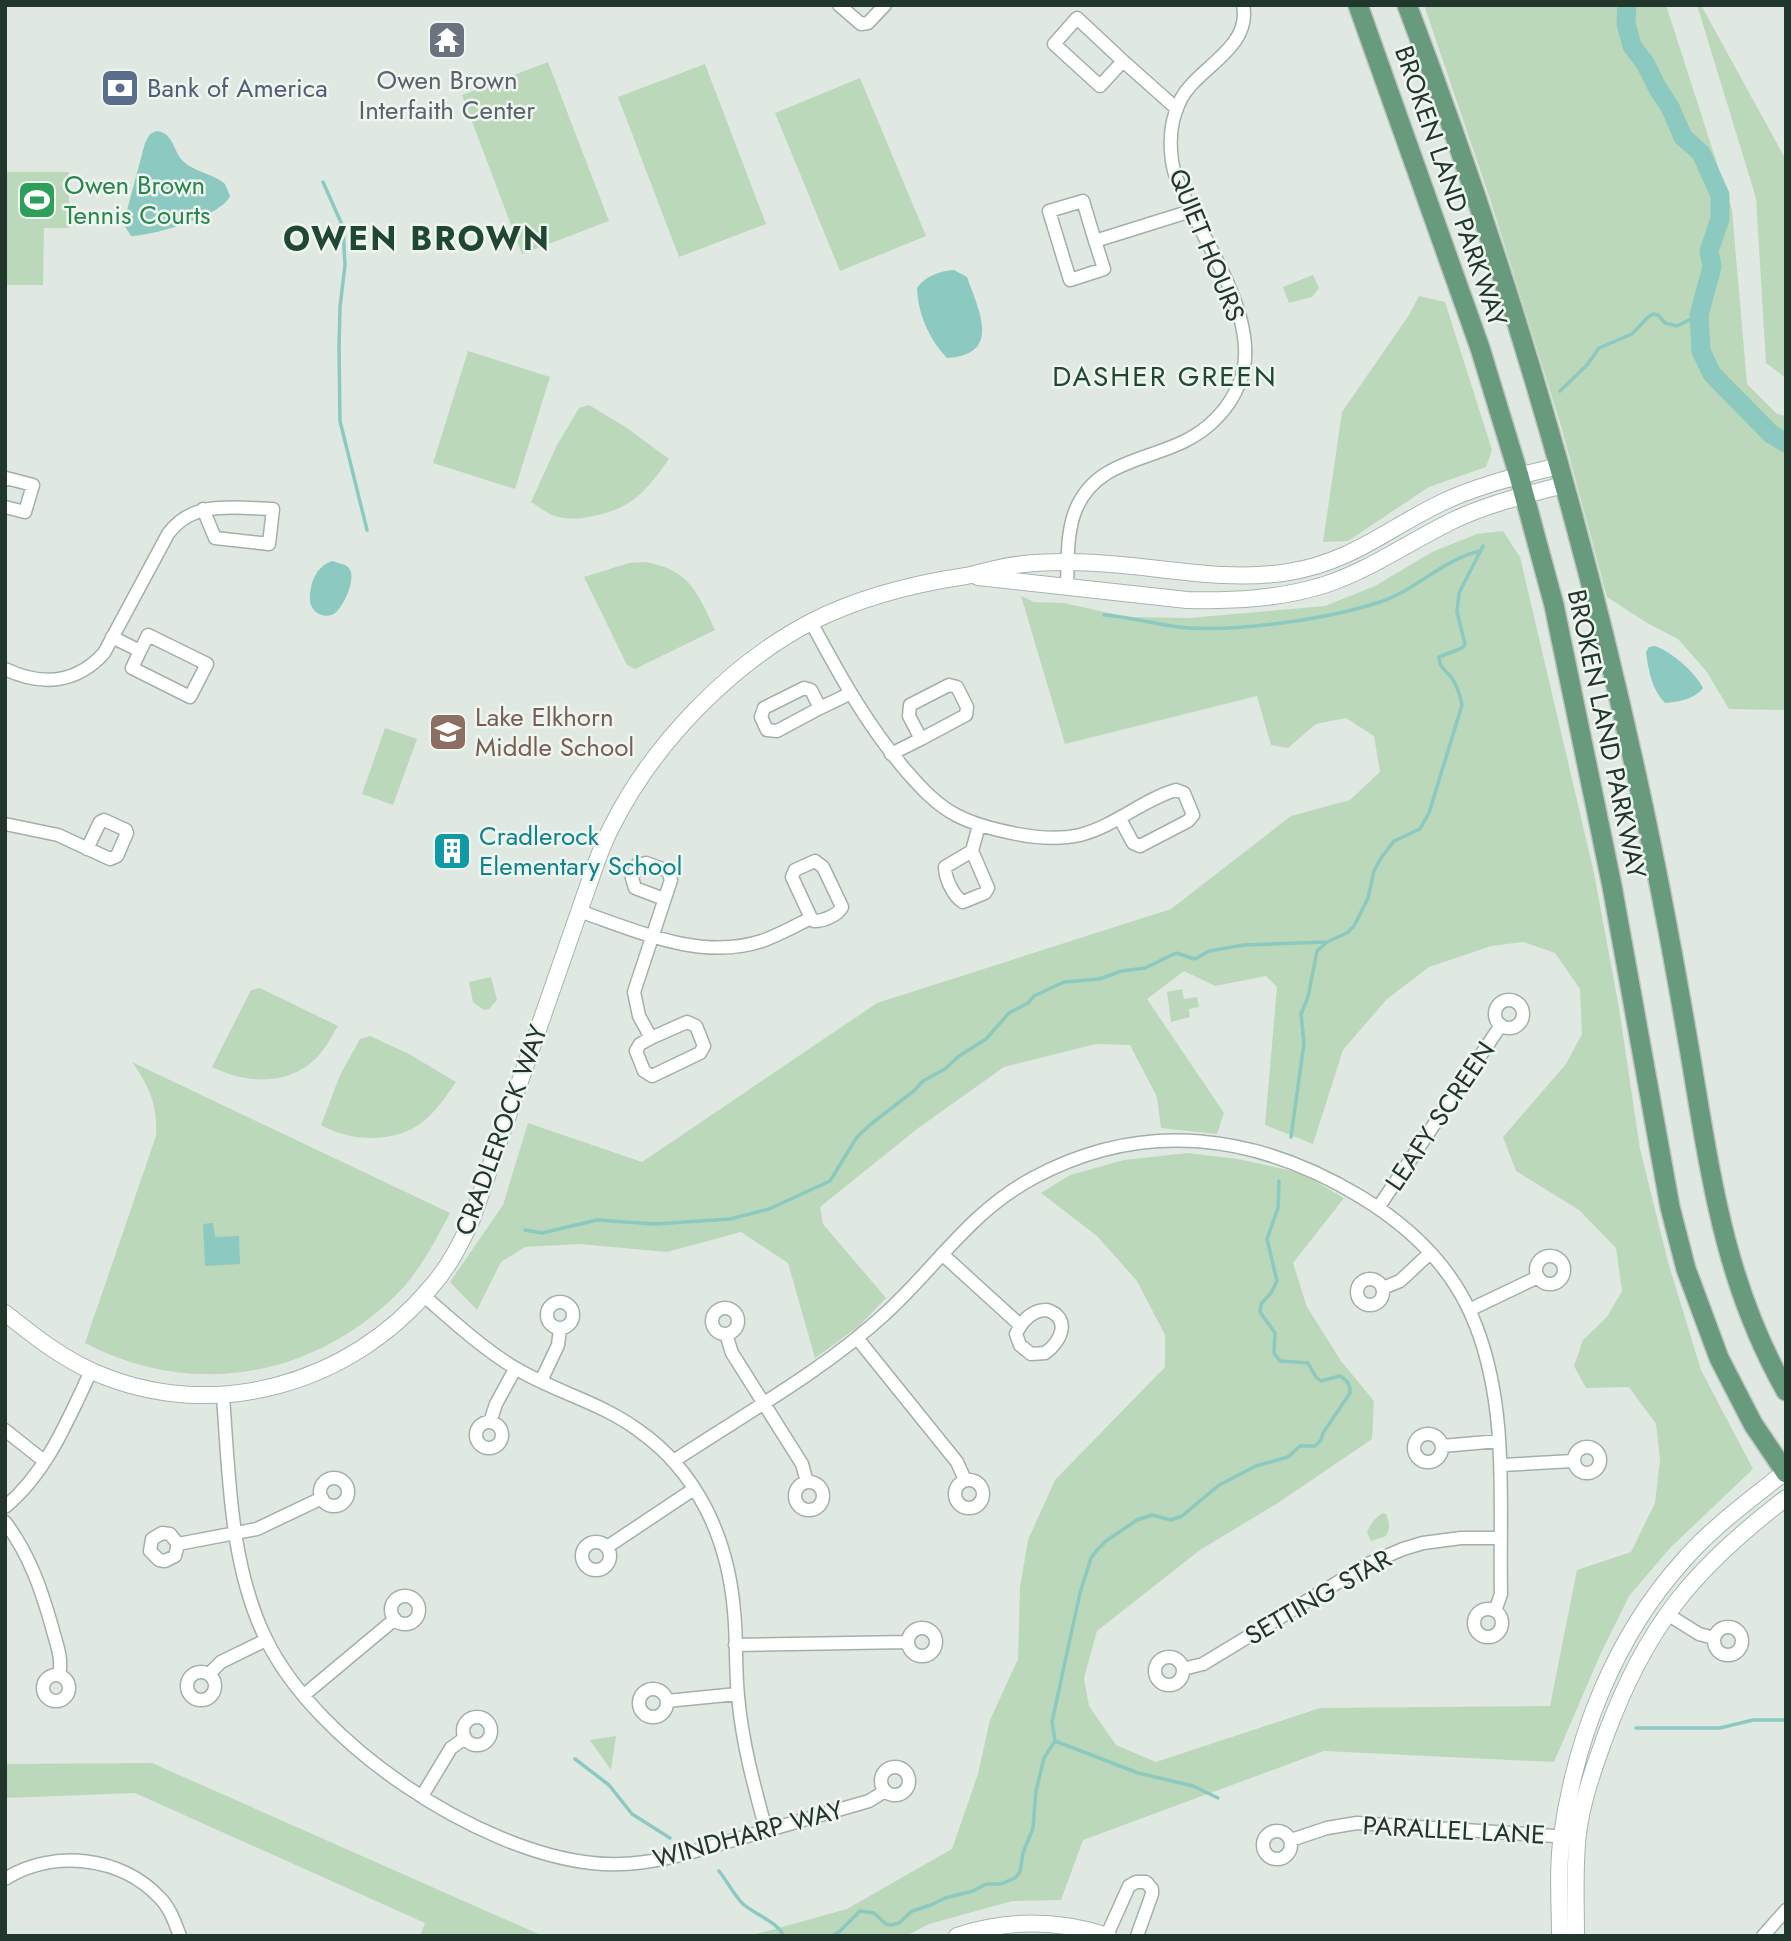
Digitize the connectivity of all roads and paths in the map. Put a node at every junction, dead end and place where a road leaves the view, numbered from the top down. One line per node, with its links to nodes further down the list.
1 (839, 5): 2 (street)
2 (885, 5)
3 (1243, 5): 7 (street, QUIET HOURS)
4 (1357, 5): 11 (main road, BROKEN LAND PARKWAY)
5 (1407, 5): 10 (main road, BROKEN LAND PARKWAY)
6 (1123, 61): 6 (street); 7 (street)
7 (1177, 108): 8 (street, QUIET HOURS)
8 (1191, 211): 9 (street); 16 (street, QUIET HOURS)
9 (1095, 241): 9 (street)
10 (1561, 475): 11 (street); 13 (street); 53 (main road, BROKEN LAND PARKWAY)
11 (1519, 476): 13 (main road, BROKEN LAND PARKWAY); 16 (street)
12 (5, 480): 14 (street)
13 (1524, 496): 18 (street); 64 (main road, BROKEN LAND PARKWAY)
14 (5, 507)
15 (203, 509): 15 (street); 20 (street)
16 (1068, 562): 17 (street); 18 (street, QUIET HOURS)
17 (969, 576): 18 (street); 19 (street, CRADLEROCK WAY)
18 (1067, 588)
19 (811, 622): 23 (street); 33 (street, CRADLEROCK WAY)
20 (112, 637): 21 (street); 22 (street)
21 (140, 651): 21 (street)
22 (5, 669)
23 (849, 694): 24 (street); 26 (street)
24 (820, 708): 24 (street)
25 (921, 739): 25 (street); 26 (street)
26 (891, 754): 29 (street)
27 (1120, 819): 27 (street); 29 (street)
28 (5, 824): 30 (street)
29 (979, 825): 31 (street)
30 (88, 849)
31 (972, 851)
32 (664, 899): 35 (street)
33 (579, 912): 35 (street); 43 (street, CRADLEROCK WAY)
34 (811, 918): 34 (street); 35 (street)
35 (651, 936): 37 (street)
36 (1501, 1026): 38 (street, LEAFY SCREEN)
37 (651, 1038): 37 (street)
38 (1378, 1208): 39 (street); 40 (street)
39 (1430, 1253): 42 (street); 44 (street)
40 (942, 1254): 46 (street); 49 (street)
41 (1538, 1277): 44 (street)
42 (1383, 1288)
43 (424, 1296): 50 (street); 54 (street, CRADLEROCK WAY)
44 (1469, 1310): 58 (street)
45 (5, 1313): 51 (street, CRADLEROCK WAY)
46 (1020, 1325)
47 (560, 1329): 52 (street)
48 (726, 1334): 55 (street)
49 (857, 1338): 55 (street); 65 (street)
50 (516, 1368): 52 (street); 56 (street)
51 (91, 1371): 54 (street, CRADLEROCK WAY); 61 (street)
52 (541, 1381): 60 (street)
53 (1786, 1391)
54 (223, 1395): 72 (street, WINDHARP WAY)
55 (763, 1403): 60 (street); 66 (street)
56 (490, 1422)
57 (5, 1430): 61 (street)
58 (1499, 1441): 59 (street); 63 (street)
59 (1442, 1446)
60 (674, 1460): 67 (street)
61 (44, 1461): 70 (street)
62 (1573, 1461): 63 (street)
63 (1502, 1465): 73 (street)
64 (1785, 1472): 93 (street)
65 (965, 1480)
66 (807, 1482)
67 (694, 1489): 75 (street); 82 (street)
68 (322, 1498): 72 (street)
69 (1786, 1498): 77 (street)
70 (5, 1507)
71 (5, 1522): 85 (street)
72 (237, 1534): 74 (street); 80 (street, WINDHARP WAY)
73 (1500, 1538): 76 (street); 83 (street, SETTING STAR)
74 (178, 1544)
75 (607, 1547)
76 (1495, 1611)
77 (1667, 1614): 79 (street); 93 (street)
78 (395, 1619): 87 (street)
79 (1714, 1638)
80 (266, 1640): 84 (street); 87 (street, WINDHARP WAY)
81 (908, 1642): 82 (street)
82 (735, 1645): 86 (street)
83 (1183, 1669)
84 (209, 1674)
85 (59, 1675)
86 (737, 1694): 88 (street); 92 (street)
87 (304, 1695): 91 (street, WINDHARP WAY)
88 (667, 1701)
89 (465, 1738): 91 (street)
90 (886, 1791): 92 (street, WINDHARP WAY)
91 (422, 1796): 92 (street, WINDHARP WAY)
92 (766, 1830)
93 (1569, 1837): 94 (street, PARALLEL LANE); 101 (street); 102 (street)
94 (1291, 1840)
95 (5, 1879): 98 (street)
96 (1786, 1910): 103 (street)
97 (1107, 1935): 99 (street); 100 (street)
98 (180, 1936)
99 (957, 1936)
100 (1137, 1936)
101 (1560, 1936)
102 (1576, 1936)
103 (1763, 1936)

